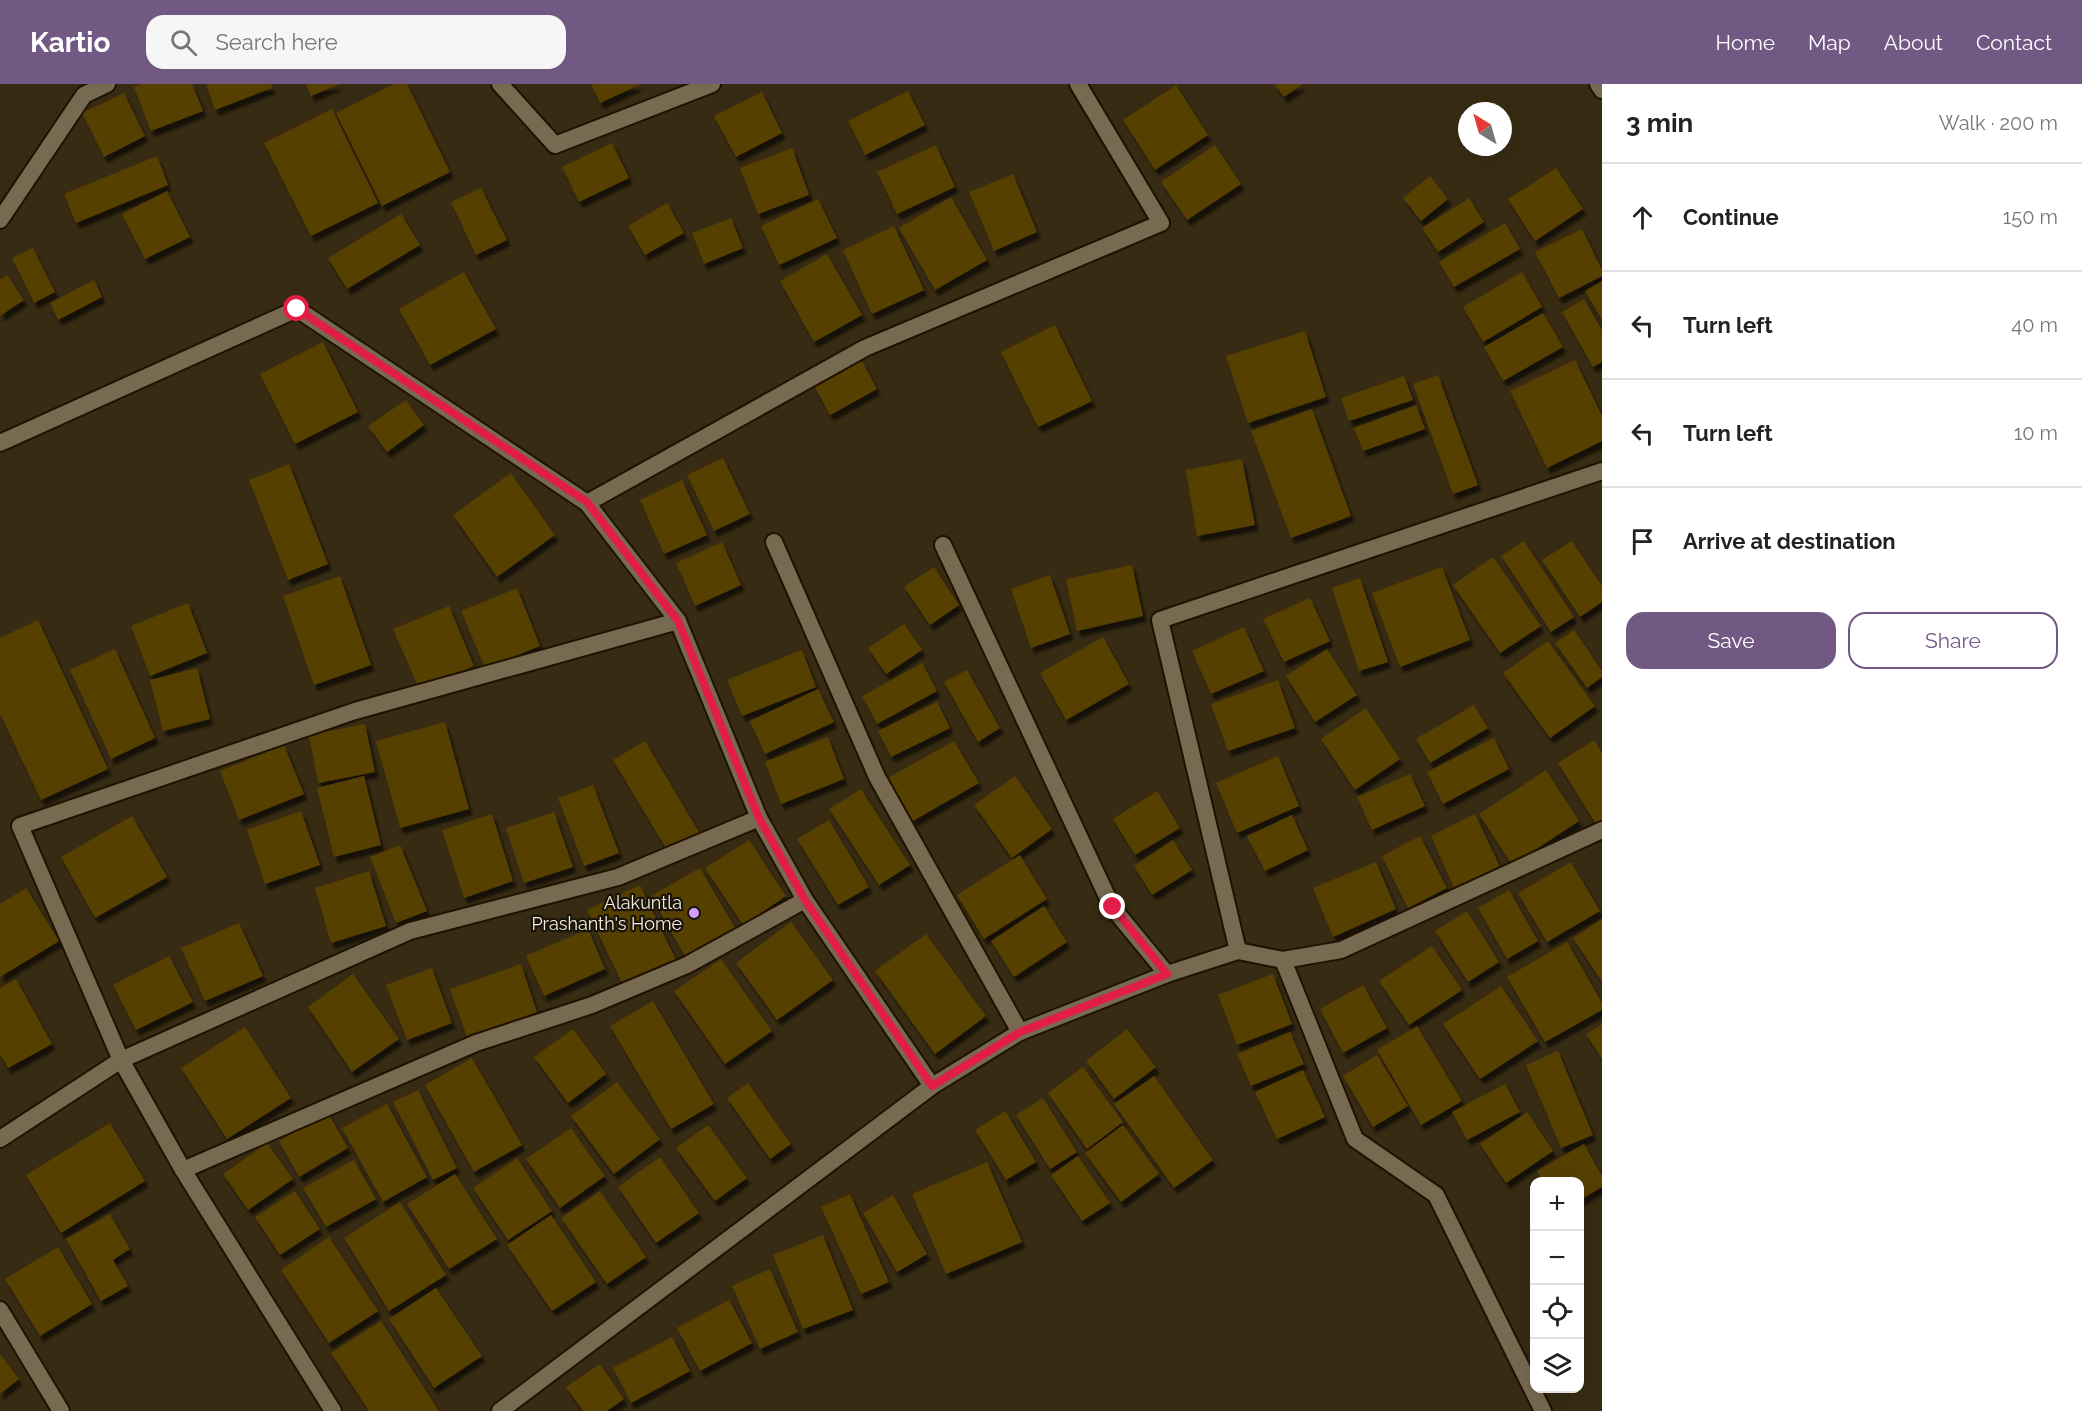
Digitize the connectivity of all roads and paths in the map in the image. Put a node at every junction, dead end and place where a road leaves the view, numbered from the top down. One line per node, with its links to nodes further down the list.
1 (107, 84): 7 (street)
2 (500, 84): 3 (street)
3 (712, 84)
4 (1078, 84): 10 (street)
5 (1598, 84): 6 (street)
6 (1602, 90)
7 (0, 219)
8 (0, 443): 10 (street)
9 (1602, 471): 17 (street)
10 (587, 502): 13 (street)
11 (774, 542): 20 (street)
12 (944, 545): 19 (street)
13 (678, 621): 14 (street); 21 (street)
14 (759, 818): 16 (street); 21 (street)
15 (1601, 835): 18 (street)
16 (805, 900): 22 (street); 24 (street)
17 (1238, 951): 18 (street); 19 (street)
18 (1283, 960): 29 (street)
19 (1167, 974): 20 (street)
20 (1020, 1032): 22 (street)
21 (121, 1060): 23 (street); 24 (street)
22 (932, 1086): 28 (street)
23 (0, 1139)
24 (183, 1170): 27 (street)
25 (0, 1311): 26 (street)
26 (61, 1411)
27 (333, 1411)
28 (500, 1411)
29 (1543, 1411)

